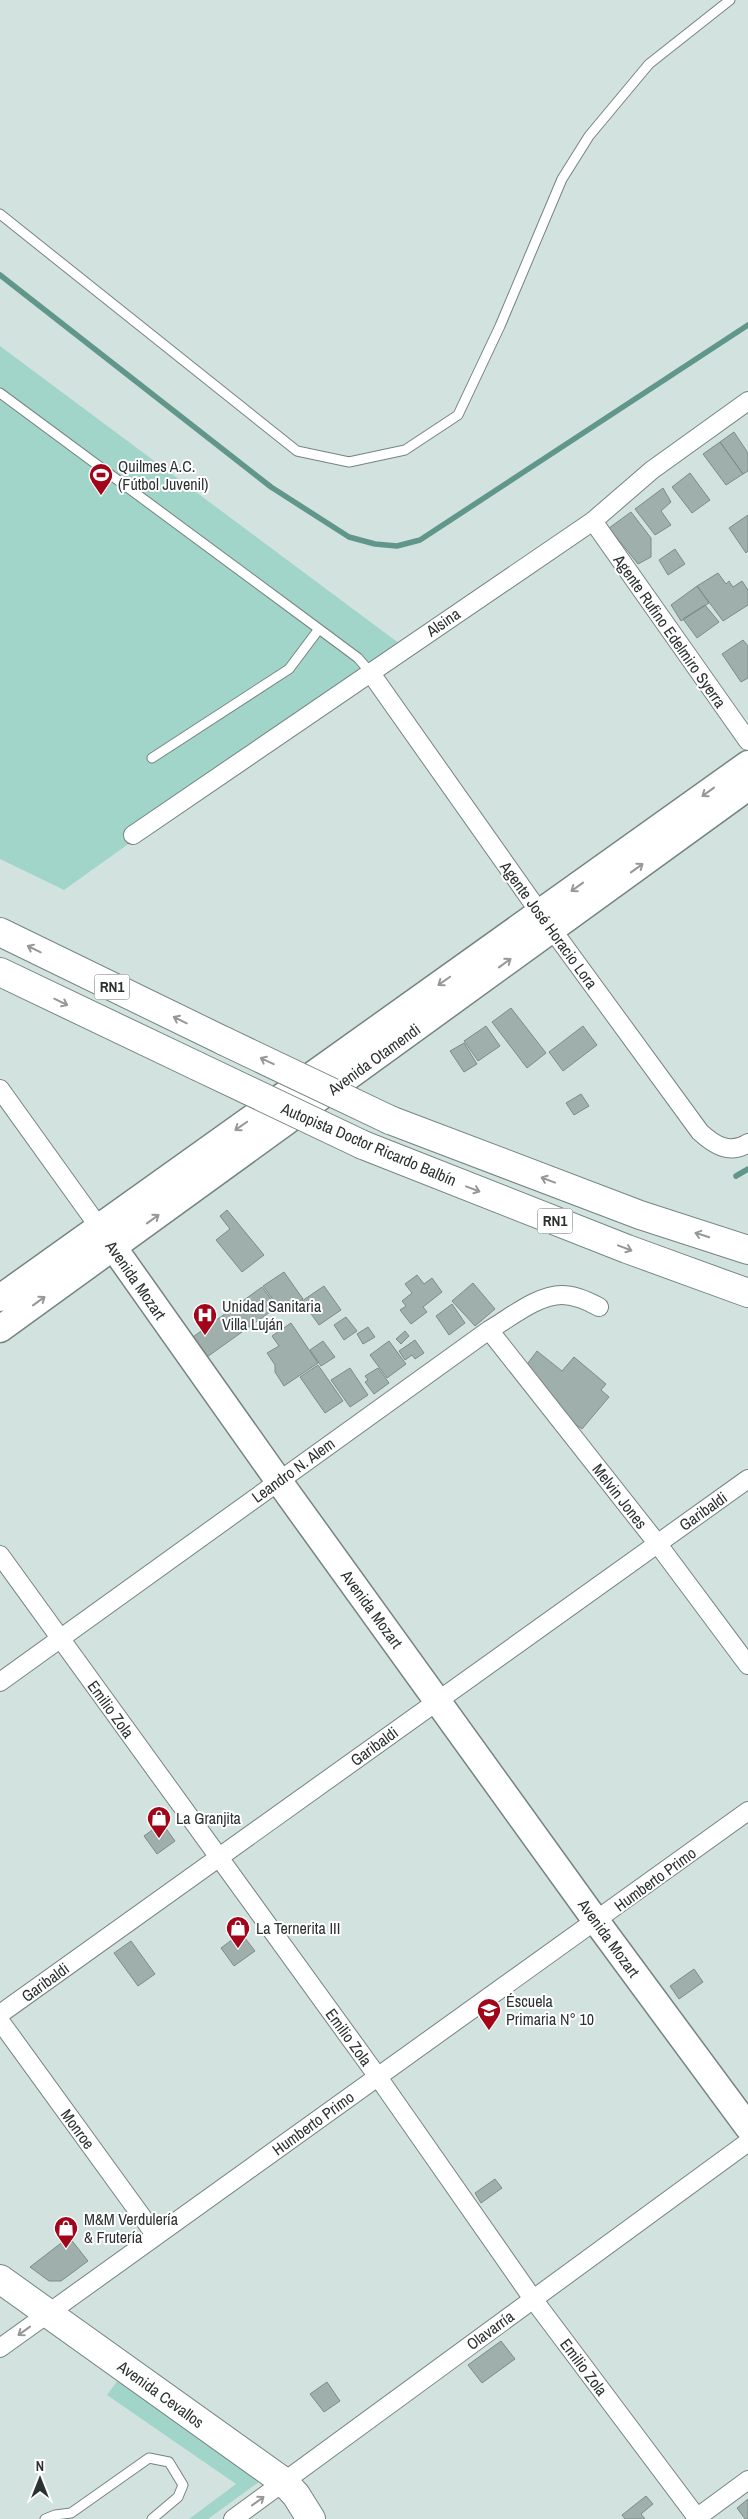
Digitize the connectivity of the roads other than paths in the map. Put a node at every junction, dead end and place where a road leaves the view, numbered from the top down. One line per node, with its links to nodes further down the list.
1 (730, 0): 2 (lane)
2 (0, 214)
3 (0, 393): 6 (lane)
4 (748, 401): 5 (street, Alsina)
5 (593, 521): 7 (street, Alsina); 8 (street, Agente Rufino Edelmiro Syerra)
6 (318, 629): 7 (lane); 9 (lane)
7 (370, 672): 12 (street, Alsina); 13 (street, Agente José Horacio Lora)
8 (748, 741)
9 (152, 758)
10 (748, 764): 13 (main road, Avenida Otamendi, one-way to 13)
11 (748, 787): 13 (main road, Avenida Otamendi, one-way to 11)
12 (133, 835)
13 (546, 921): 17 (street, Agente José Horacio Lora); 18 (main road, Avenida Otamendi)
14 (0, 932): 19 (main road, Autopista Doctor Ricardo Balbín / RN1, one-way to 14, bridge)
15 (0, 972): 20 (main road, Autopista Doctor Ricardo Balbín / RN1, one-way to 20, bridge)
16 (0, 1089): 18 (street, Avenida Mozart)
17 (748, 1143)
18 (106, 1237): 21 (main road, Avenida Otamendi); 23 (main road, Avenida Otamendi, one-way to 18); 26 (main road, Avenida Mozart)
19 (748, 1250)
20 (748, 1293)
21 (0, 1298)
22 (600, 1306): 24 (street, Leandro N. Alem)
23 (0, 1329)
24 (489, 1330): 26 (street, Leandro N. Alem); 27 (street, Melvin Jones)
25 (748, 1479): 27 (street, Garibaldi)
26 (278, 1480): 29 (street, Leandro N. Alem); 32 (main road, Avenida Mozart)
27 (657, 1543): 30 (street, Melvin Jones); 32 (street, Garibaldi)
28 (0, 1555): 29 (street, Emilio Zola)
29 (61, 1639): 31 (street, Leandro N. Alem); 34 (street, Emilio Zola)
30 (748, 1665)
31 (0, 1682)
32 (438, 1700): 34 (street, Garibaldi); 35 (main road, Avenida Mozart)
33 (748, 1811): 35 (street, Humberto Primo)
34 (218, 1858): 36 (street, Garibaldi); 38 (street, Emilio Zola)
35 (596, 1921): 38 (street, Humberto Primo); 39 (main road, Avenida Mozart)
36 (0, 2014)
37 (0, 2021): 41 (street, Monroe)
38 (378, 2077): 41 (street, Humberto Primo); 43 (street, Emilio Zola)
39 (748, 2127)
40 (748, 2142): 43 (street, Olavarría)
41 (156, 2236): 44 (street, Humberto Primo)
42 (0, 2279): 44 (main road, Avenida Cevallos)
43 (533, 2299): 47 (street, Olavarría); 48 (street, Emilio Zola)
44 (49, 2313): 45 (street, Humberto Primo, one-way to 45); 47 (main road, Avenida Cevallos)
45 (0, 2348)
46 (748, 2480): 48 (street)
47 (284, 2482): 51 (street, Olavarría, one-way to 47); 52 (main road, Avenida Cevallos)
48 (697, 2518)
49 (45, 2519): 50 (lane)
50 (152, 2519)
51 (233, 2519)
52 (311, 2519)

